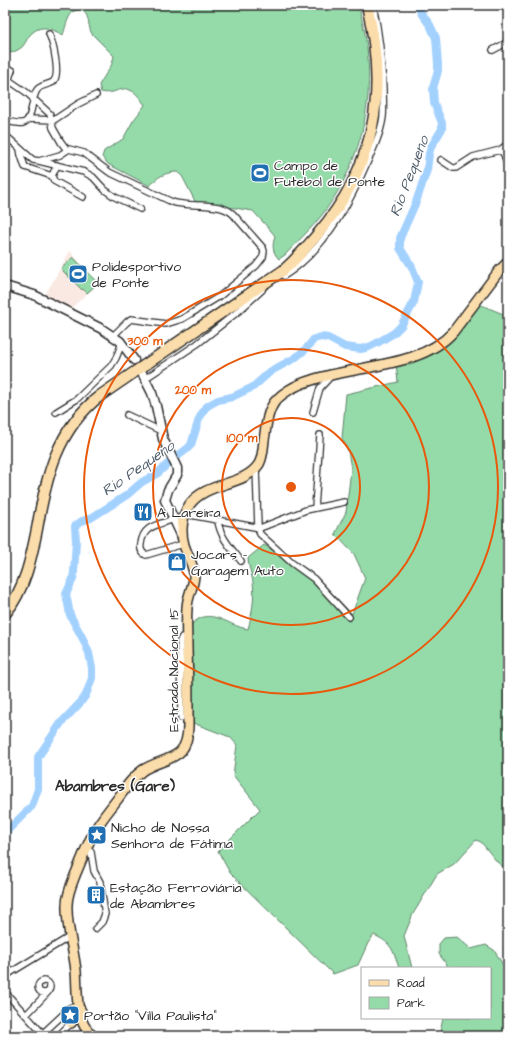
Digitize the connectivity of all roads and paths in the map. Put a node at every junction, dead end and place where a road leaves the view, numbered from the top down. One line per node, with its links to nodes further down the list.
1 (362, 5): 46 (highway)
2 (366, 5): 47 (highway)
3 (372, 5): 32 (street)
4 (49, 34): 9 (street)
5 (508, 42): 6 (street)
6 (493, 50)
7 (12, 70): 9 (street)
8 (96, 96): 12 (street)
9 (33, 99): 10 (street); 12 (street)
10 (29, 119): 11 (street); 12 (street)
11 (5, 121)
12 (52, 121): 16 (street)
13 (5, 135): 15 (street)
14 (508, 144): 17 (street)
15 (20, 149): 19 (street); 22 (street)
16 (67, 150): 19 (street); 27 (street)
17 (500, 150): 18 (street); 21 (street)
18 (442, 160)
19 (39, 161): 20 (street)
20 (57, 165): 22 (street); 24 (street)
21 (508, 172)
22 (52, 176): 23 (street)
23 (83, 197)
24 (140, 209)
25 (508, 262): 31 (main road)
26 (5, 286): 27 (street)
27 (113, 336): 28 (street)
28 (122, 343): 29 (street); 33 (street)
29 (134, 360)
30 (140, 369): 32 (street)
31 (333, 374): 34 (street); 38 (main road)
32 (146, 378): 36 (street)
33 (56, 412)
34 (313, 412)
35 (127, 415): 36 (street)
36 (161, 431): 41 (street)
37 (320, 435): 40 (street)
38 (256, 467): 41 (main road); 43 (street)
39 (344, 502): 40 (street)
40 (315, 508): 43 (street)
41 (178, 515): 42 (street); 44 (main road, Estrada Nacional 15); 44 (street)
42 (218, 520): 43 (street); 45 (street)
43 (258, 528): 48 (street)
44 (183, 541): 49 (main road, Estrada Nacional 15)
45 (241, 561)
46 (5, 606)
47 (5, 614)
48 (349, 617)
49 (187, 637): 50 (street); 51 (main road, Estrada Nacional 15)
50 (181, 718)
51 (86, 847): 52 (street); 53 (main road, Estrada Nacional 15)
52 (95, 929)
53 (71, 934): 54 (street); 58 (main road, Estrada Nacional 15)
54 (5, 976)
55 (5, 992): 62 (street)
56 (40, 992): 57 (street); 57 (street); 59 (street)
57 (48, 992): 59 (street)
58 (79, 997): 60 (main road); 61 (main road); 64 (main road)
59 (42, 999): 62 (street)
60 (79, 1010): 61 (main road); 63 (main road); 64 (main road)
61 (67, 1011): 65 (street)
62 (26, 1015): 65 (street)
63 (71, 1024): 64 (main road); 66 (street)
64 (85, 1026): 67 (main road)
65 (42, 1035)
66 (58, 1036)
67 (93, 1036)

